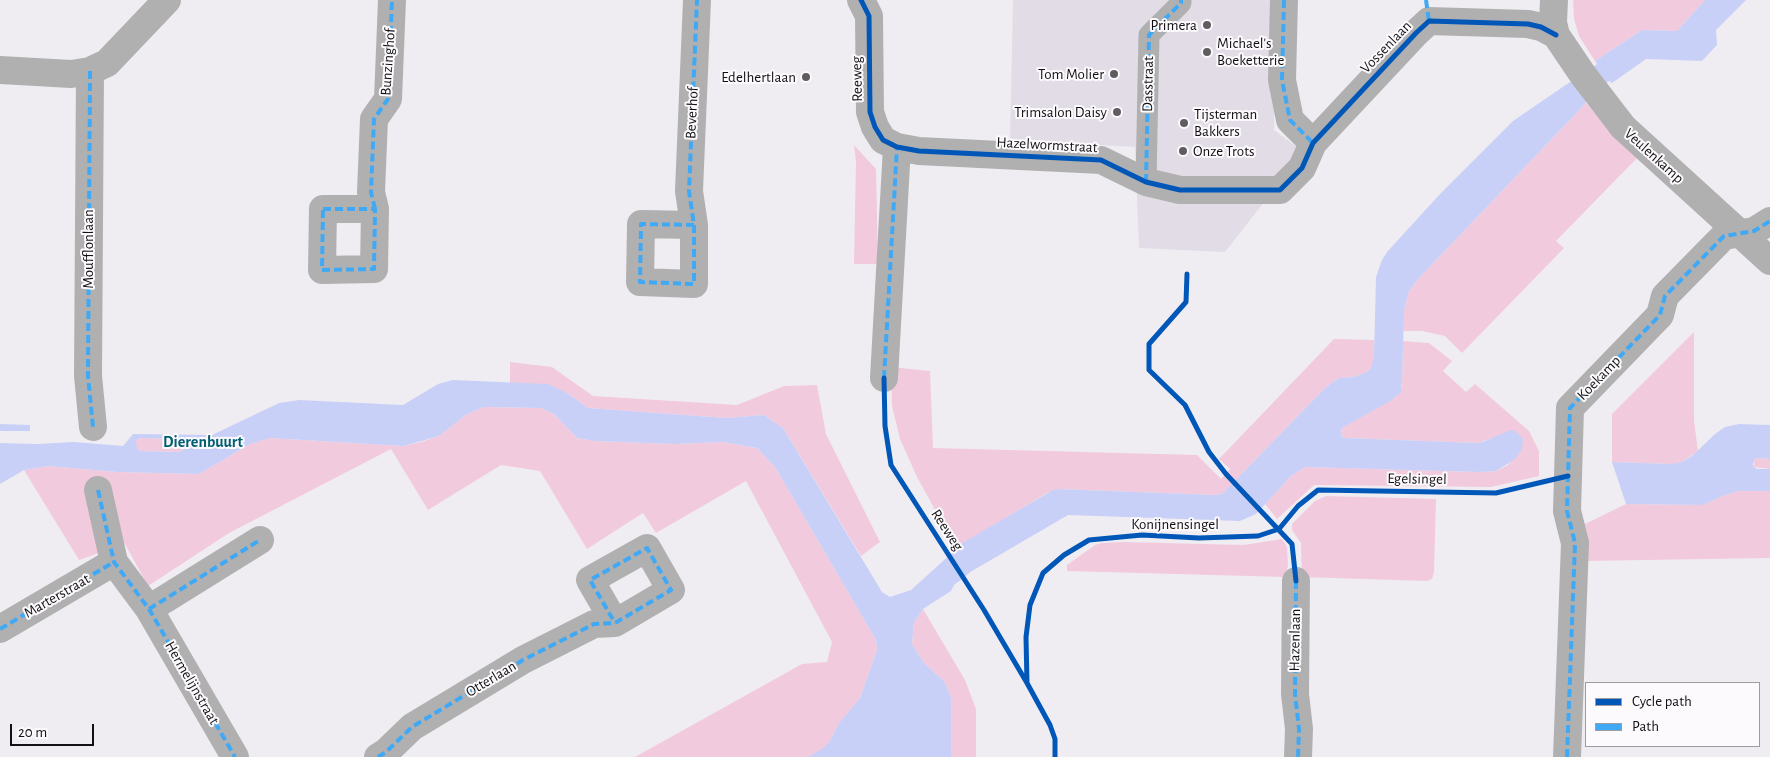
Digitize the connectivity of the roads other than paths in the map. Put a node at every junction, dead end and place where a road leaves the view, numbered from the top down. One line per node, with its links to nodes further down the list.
1 (167, 0): 11 (street)
2 (392, 0): 16 (street, Bunzinghof)
3 (697, 0): 18 (street, Beverhof)
4 (861, 0): 13 (street, Reeweg)
5 (1182, 0): 14 (street, Dasstraat)
6 (1284, 0): 12 (street)
7 (1554, 0): 9 (street)
8 (1428, 11): 9 (street, Vossenlaan); 12 (street, Vossenlaan)
9 (1556, 35): 19 (street, Veulenkamp)
10 (0, 70): 11 (street)
11 (90, 71): 22 (street, Moufflonlaan)
12 (1313, 143): 15 (street, Vossenlaan)
13 (897, 147): 14 (street, Hazelwormstraat); 21 (street)
14 (1146, 182): 15 (street, Hazelwormstraat)
15 (1280, 190)
16 (375, 209)
17 (1770, 220): 19 (street, Koekamp)
18 (694, 226)
19 (1740, 233): 20 (street, Veulenkamp); 33 (street, Koekamp)
20 (1770, 261)
21 (884, 378)
22 (93, 427)
23 (98, 490): 25 (street, Hermelijnstraat)
24 (260, 540): 27 (street)
25 (114, 562): 27 (street, Hermelijnstraat); 29 (street, Marterstraat)
26 (1296, 581): 32 (street, Hazenlaan)
27 (149, 609): 30 (street, Hermelijnstraat)
28 (615, 623): 31 (street, Otterlaan)
29 (0, 629)
30 (235, 757)
31 (378, 757)
32 (1298, 757)
33 (1567, 757)

